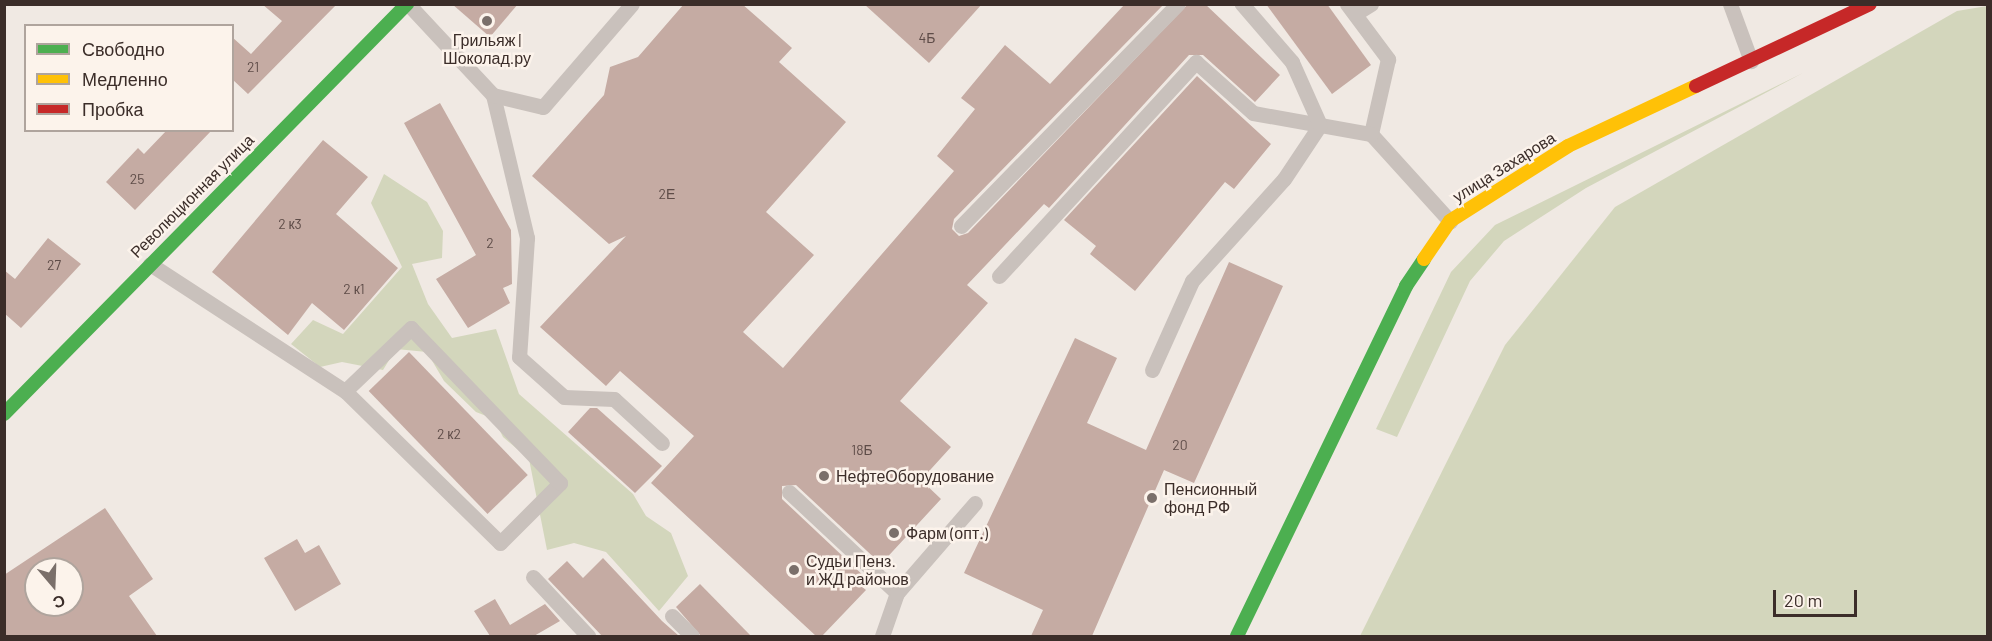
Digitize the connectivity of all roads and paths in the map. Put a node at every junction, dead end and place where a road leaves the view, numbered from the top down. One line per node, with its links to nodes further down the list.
1 (407, 4): 10 (lane); 15 (main road, Революционная улица)
2 (632, 4): 10 (lane)
3 (1178, 4): 14 (lane)
4 (1242, 4): 11 (lane)
5 (1371, 4): 8 (lane)
6 (1730, 4): 9 (lane)
7 (1870, 4): 9 (main road, улица Захарова)
8 (1351, 9): 12 (lane)
9 (1751, 61): 13 (main road, улица Захарова)
10 (493, 95): 20 (lane)
11 (1320, 125): 12 (lane); 16 (lane); 17 (lane)
12 (1371, 134): 13 (lane)
13 (1450, 221): 29 (main road, улица Захарова)
14 (961, 226)
15 (148, 263): 18 (lane); 19 (main road, Революционная улица)
16 (999, 276)
17 (1152, 370)
18 (345, 391): 18 (lane)
19 (4, 414)
20 (662, 443)
21 (789, 492): 24 (lane)
22 (975, 503): 24 (lane)
23 (533, 577): 26 (lane)
24 (897, 593): 28 (lane)
25 (672, 616): 27 (lane)
26 (588, 636)
27 (692, 636)
28 (882, 636)
29 (1237, 636)

